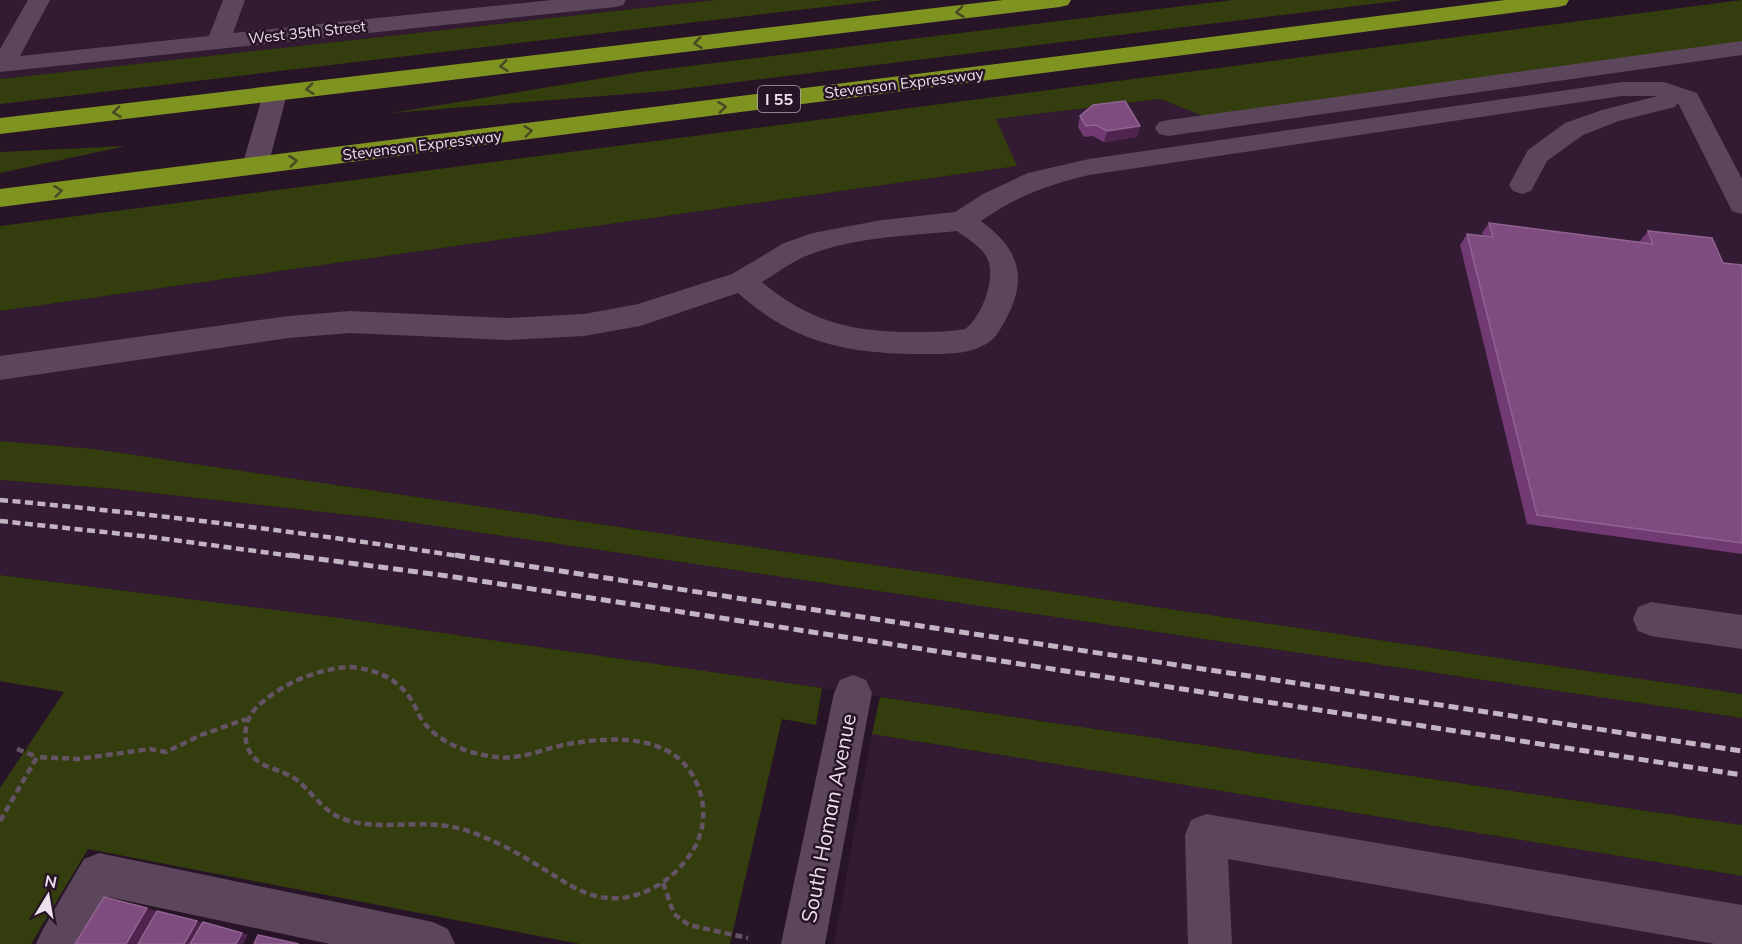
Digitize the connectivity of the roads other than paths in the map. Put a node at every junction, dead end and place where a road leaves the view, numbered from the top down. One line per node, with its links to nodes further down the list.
1 (39, 0): 9 (street)
2 (234, 0): 7 (street)
3 (615, 0): 6 (street, West 35th Street)
4 (1060, 0): 10 (highway, one-way to 10)
5 (1558, 0): 14 (highway, Stevenson Expressway / I 55, one-way to 5)
6 (423, 10): 7 (street, West 35th Street)
7 (218, 42): 9 (street, West 35th Street)
8 (1742, 48): 13 (street)
9 (2, 65)
10 (274, 94): 12 (highway, one-way to 12); 14 (street)
11 (1688, 98): 15 (street); 17 (street); 18 (street)
12 (0, 126)
13 (1168, 128)
14 (255, 166): 16 (highway, Stevenson Expressway / I 55, one-way to 14)
15 (1522, 185)
16 (0, 198)
17 (1742, 205)
18 (962, 221): 19 (street); 19 (street)
19 (742, 282): 20 (street)
20 (0, 368)
21 (1651, 619): 22 (street)
22 (1742, 632)
23 (853, 693): 27 (street, South Homan Avenue)
24 (1742, 927): 28 (street)
25 (58, 944): 26 (street)
26 (433, 944)
27 (803, 944)
28 (1210, 944)

